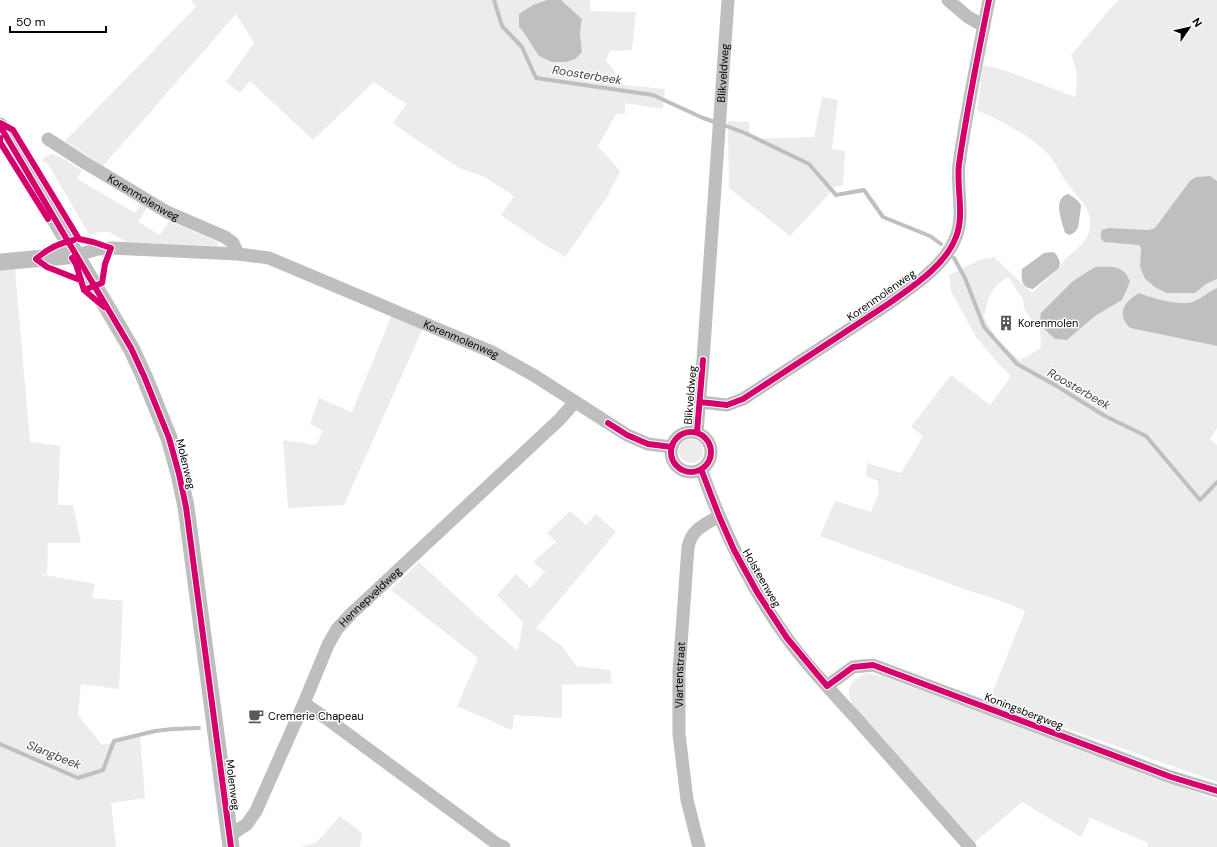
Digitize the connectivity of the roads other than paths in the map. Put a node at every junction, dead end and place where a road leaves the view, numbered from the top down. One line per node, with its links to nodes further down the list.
1 (728, 0): 11 (street, Blikveldweg)
2 (948, 0): 4 (street)
3 (989, 0): 4 (street, Korenmolenweg)
4 (984, 26): 11 (street, Korenmolenweg)
5 (0, 126): 8 (street, Molenweg)
6 (48, 139): 7 (street, Korenmolenweg)
7 (238, 254): 8 (street, Korenmolenweg); 10 (street, Korenmolenweg)
8 (77, 255): 9 (street); 19 (street, Molenweg)
9 (0, 262)
10 (575, 402): 13 (street, Korenmolenweg); 17 (street, Hennepveldweg)
11 (700, 402): 12 (street, Blikveldweg)
12 (697, 432): 13 (street); 14 (street)
13 (672, 447): 14 (street)
14 (700, 469): 15 (street, Holsteenweg)
15 (719, 516): 16 (street, Holsteenweg); 21 (street, Viartenstraat)
16 (827, 686): 18 (street, Koningsbergweg); 22 (street, Holsteenweg)
17 (304, 703): 19 (street, Hennepveldweg); 20 (street)
18 (1217, 791)
19 (230, 841)
20 (504, 847)
21 (698, 847)
22 (970, 847)

